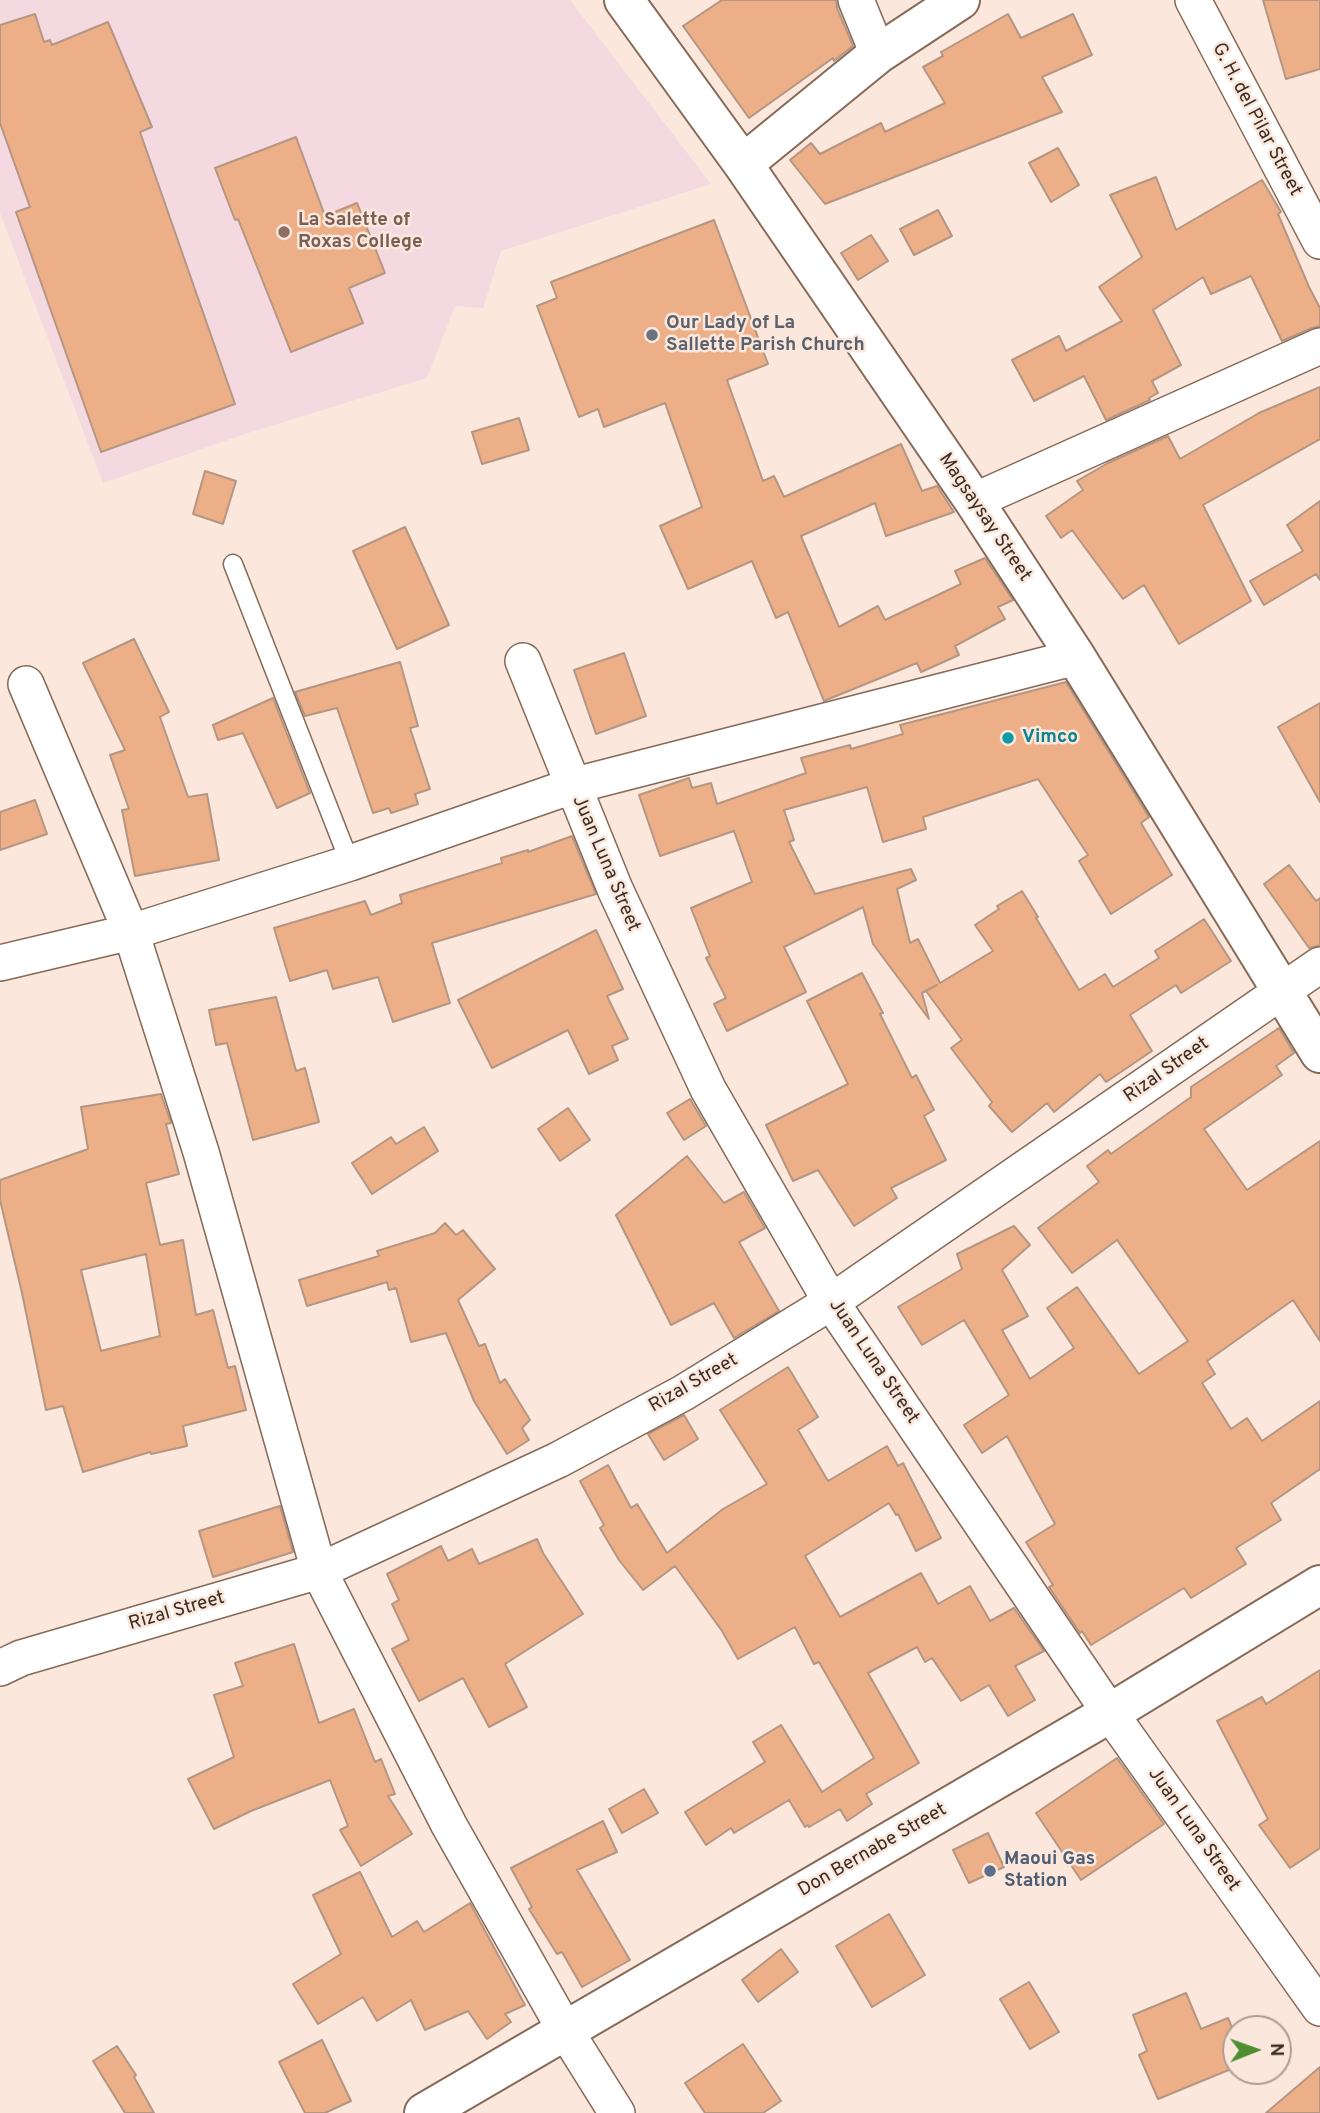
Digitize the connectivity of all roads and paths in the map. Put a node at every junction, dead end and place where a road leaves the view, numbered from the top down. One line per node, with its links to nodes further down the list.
1 (624, 0): 6 (street, Magsaysay Street)
2 (856, 0): 5 (street)
3 (960, 0): 5 (street)
4 (1193, 0): 7 (street, G. H. del Pilar Street)
5 (878, 54): 6 (street)
6 (743, 164): 9 (street, Magsaysay Street)
7 (1320, 241)
8 (1320, 346): 9 (street)
9 (974, 500): 11 (street, Magsaysay Street)
10 (233, 564): 15 (lane)
11 (1076, 657): 14 (street); 19 (street, Magsaysay Street)
12 (523, 661): 14 (street, Juan Luna Street)
13 (26, 684): 16 (street)
14 (572, 786): 15 (street); 21 (street, Juan Luna Street)
15 (350, 863): 16 (street)
16 (131, 932): 17 (street); 22 (street)
17 (0, 963)
18 (1320, 965): 19 (street, Rizal Street)
19 (1283, 991): 20 (street, Magsaysay Street); 21 (street, Rizal Street)
20 (1320, 1053)
21 (831, 1302): 22 (street, Rizal Street); 25 (street, Juan Luna Street)
22 (319, 1571): 24 (street, Rizal Street); 27 (street)
23 (1320, 1585): 25 (street, Don Bernabe Street)
24 (0, 1668)
25 (1111, 1713): 26 (street, Juan Luna Street); 27 (street, Don Bernabe Street)
26 (1320, 2008)
27 (565, 2030): 28 (street, Don Bernabe Street); 29 (street)
28 (428, 2112)
29 (617, 2113)

